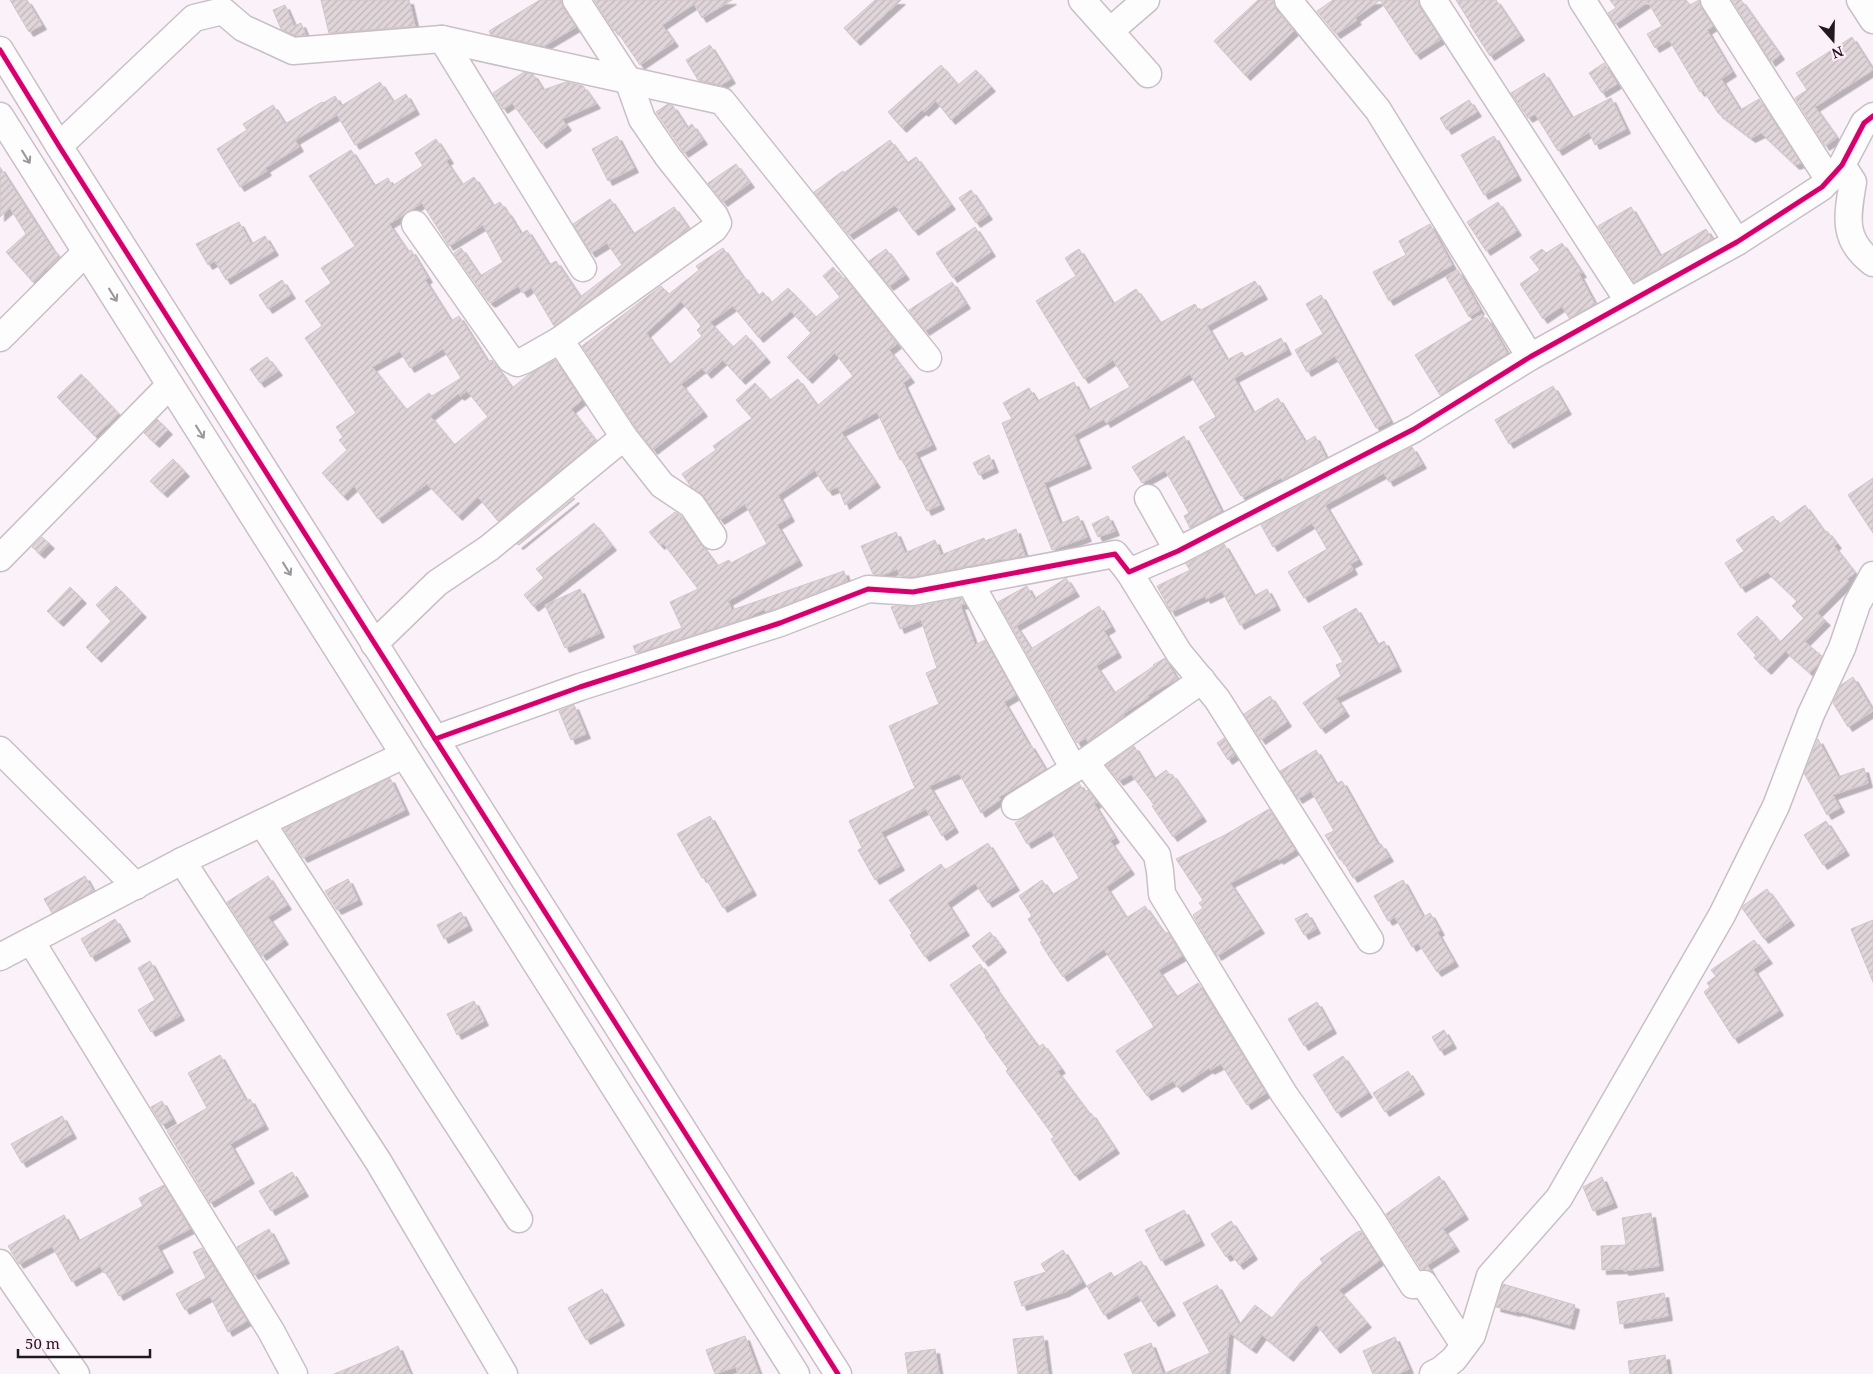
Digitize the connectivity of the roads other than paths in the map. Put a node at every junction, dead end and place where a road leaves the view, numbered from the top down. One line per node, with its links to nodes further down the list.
1 (576, 0): 15 (street)
2 (1082, 0): 11 (street)
3 (1146, 0): 11 (street)
4 (1288, 0): 28 (street)
5 (1433, 0): 25 (street)
6 (1582, 0): 21 (street)
7 (1714, 0): 19 (street)
8 (1860, 0): 10 (street)
9 (224, 6): 12 (street); 18 (street)
10 (1873, 20)
11 (1110, 31): 14 (street)
12 (442, 39): 15 (street); 24 (street)
13 (0, 50): 18 (street)
14 (1148, 74)
15 (628, 80): 27 (street); 29 (street)
16 (0, 116): 22 (street, one-way to 22)
17 (1873, 116): 19 (street)
18 (59, 146): 39 (street)
19 (1836, 172): 21 (street); 23 (street)
20 (415, 224): 27 (street)
21 (1737, 242): 25 (street)
22 (86, 252): 26 (street); 30 (street, one-way to 30)
23 (1873, 264)
24 (583, 268)
25 (1629, 302): 28 (street)
26 (0, 338)
27 (560, 340): 31 (street)
28 (1530, 357): 34 (street)
29 (928, 358)
30 (170, 385): 35 (street); 43 (street, one-way to 43)
31 (624, 437): 33 (street); 39 (street)
32 (1148, 498): 34 (street)
33 (713, 536)
34 (1178, 551): 36 (street)
35 (0, 558)
36 (1129, 572): 38 (street); 40 (street)
37 (1873, 575): 56 (street)
38 (969, 581): 41 (street); 44 (street)
39 (374, 644): 41 (street)
40 (1202, 680): 44 (street); 49 (street)
41 (435, 739): 54 (street)
42 (0, 750): 48 (street)
43 (404, 755): 46 (street); 55 (street)
44 (1080, 766): 45 (street); 56 (street)
45 (1015, 806)
46 (262, 823): 47 (street); 52 (street)
47 (182, 861): 48 (street); 59 (street)
48 (136, 886): 50 (street)
49 (1370, 940)
50 (31, 942): 51 (street); 58 (street)
51 (0, 957)
52 (519, 1219)
53 (0, 1263): 57 (street)
54 (794, 1305): 55 (street); 61 (street)
55 (764, 1324): 60 (street)
56 (1464, 1345): 62 (street)
57 (76, 1374)
58 (294, 1374)
59 (504, 1374)
60 (796, 1374)
61 (838, 1374)
62 (1433, 1374)

